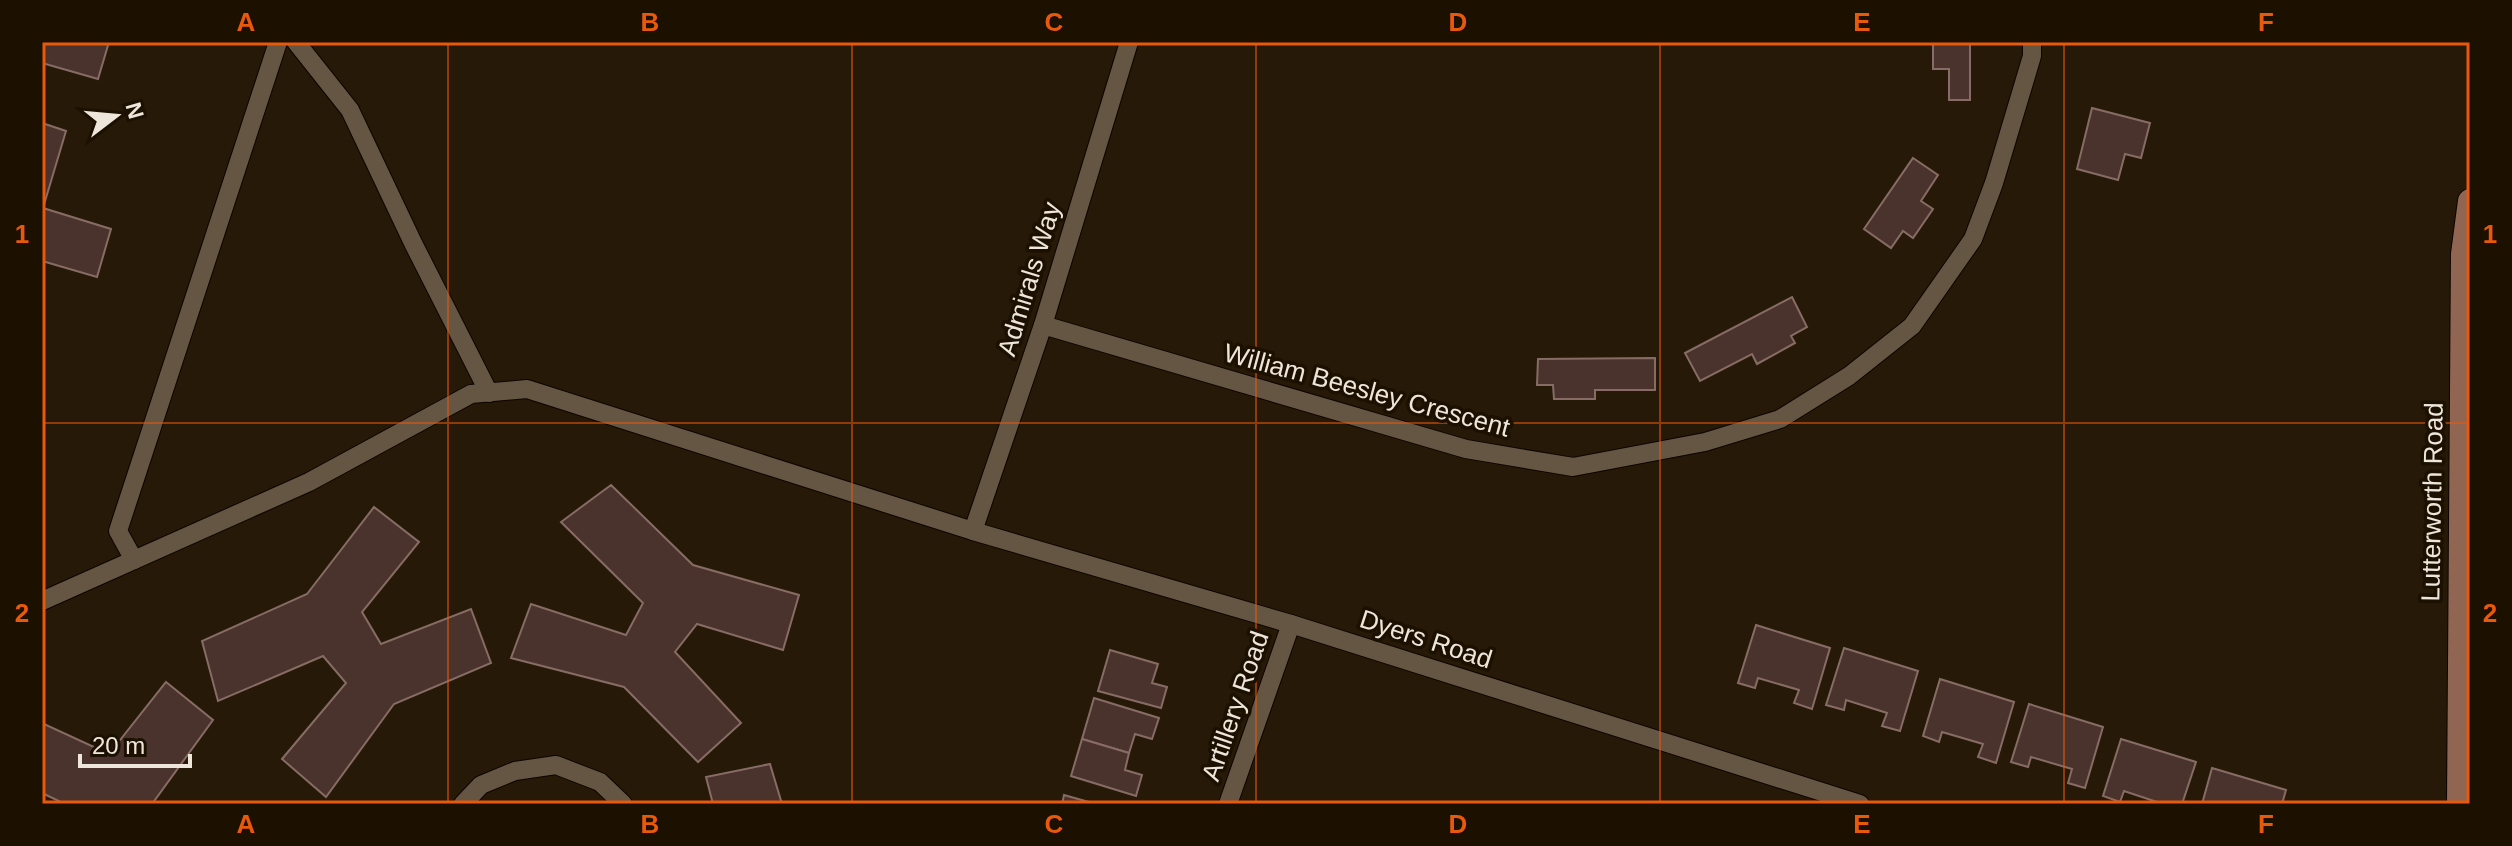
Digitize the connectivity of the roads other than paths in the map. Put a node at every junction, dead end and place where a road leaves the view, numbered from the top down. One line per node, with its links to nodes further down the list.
1 (278, 42): 9 (lane)
2 (296, 42): 7 (lane)
3 (1129, 42): 6 (lane, Admirals Way)
4 (2032, 42): 6 (lane, William Beesley Crescent)
5 (2470, 201): 16 (main road, Lutterworth Road)
6 (1043, 325): 8 (lane, Admirals Way)
7 (489, 393): 8 (lane, Dyers Road); 9 (lane, Dyers Road)
8 (973, 531): 11 (lane, Dyers Road)
9 (134, 560): 10 (lane, Dyers Road)
10 (42, 601)
11 (1291, 624): 14 (lane, Artillery Road); 15 (lane, Dyers Road)
12 (463, 804): 13 (lane)
13 (623, 804)
14 (1228, 804)
15 (1860, 804)
16 (2459, 804)

